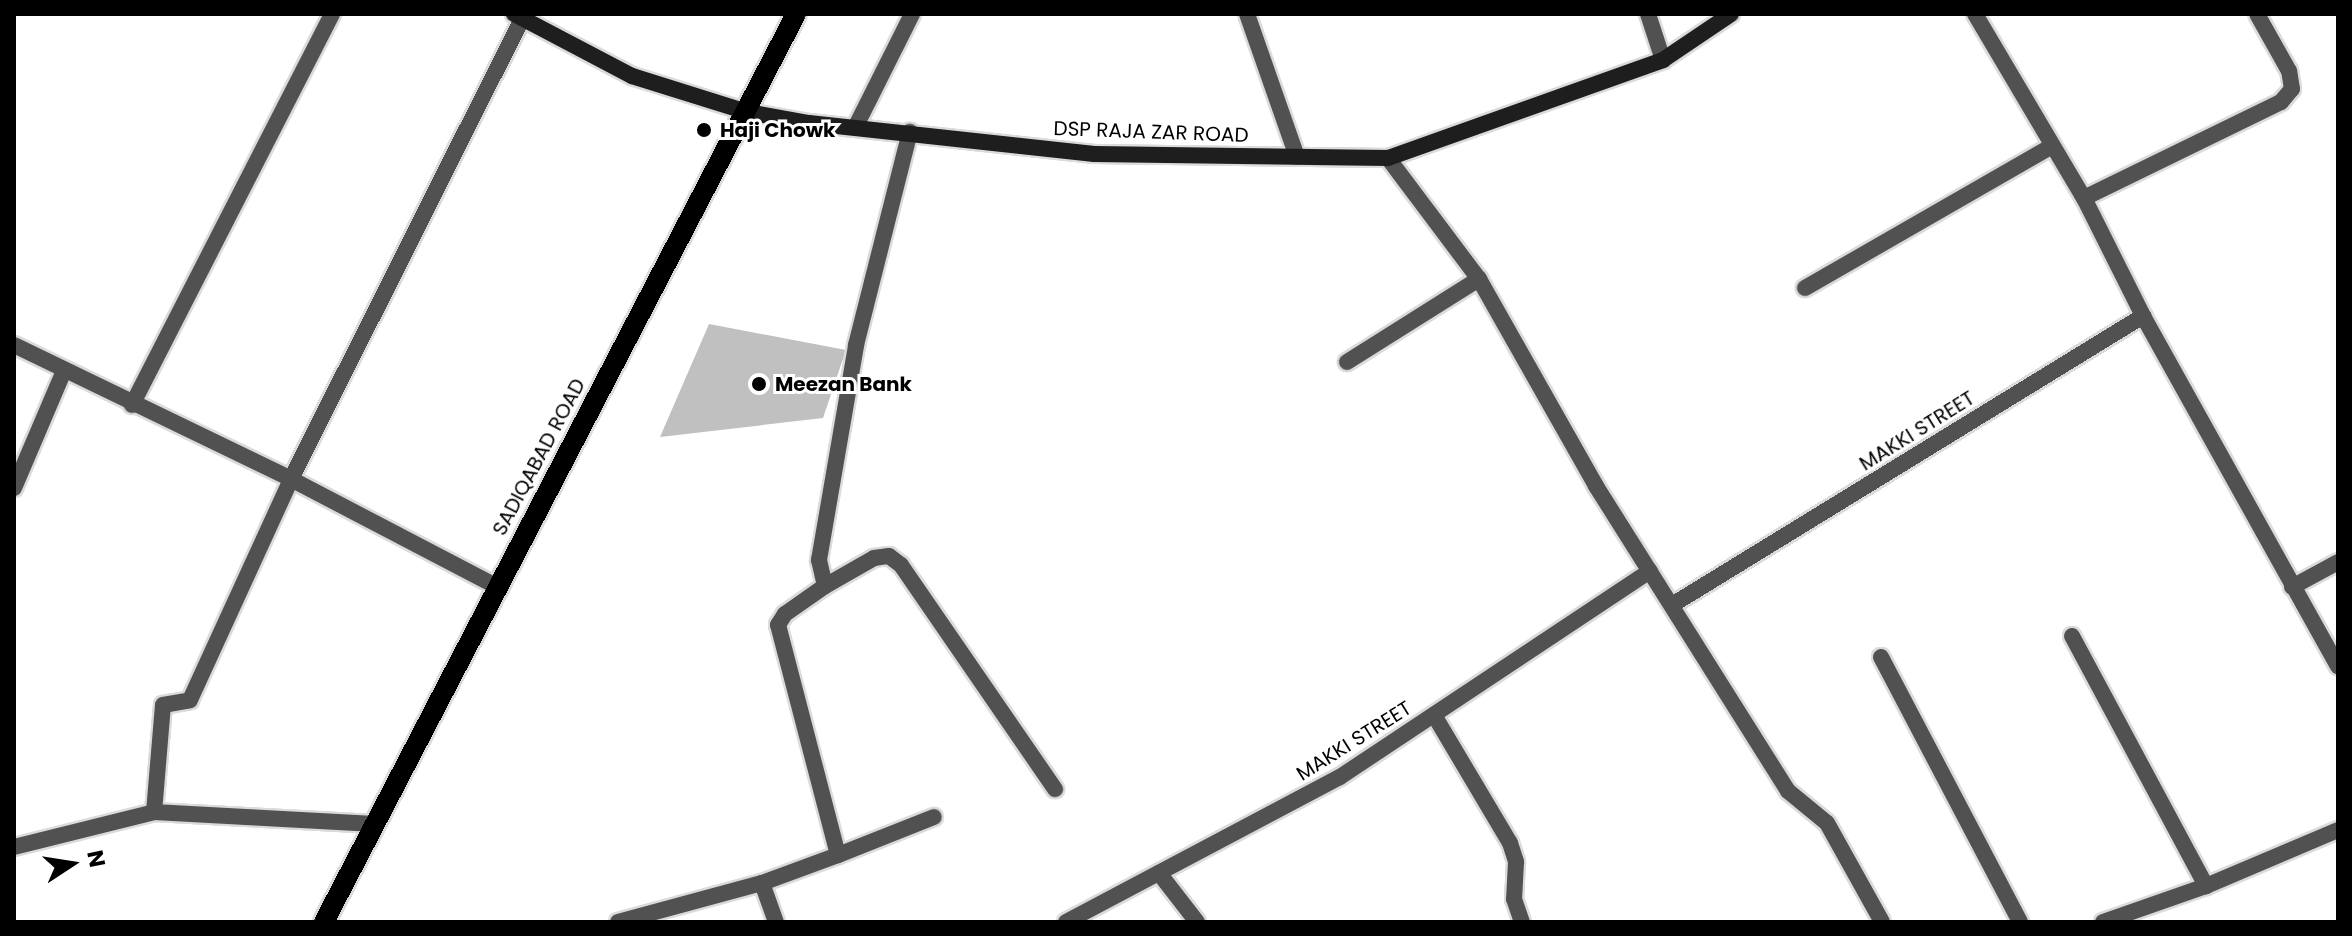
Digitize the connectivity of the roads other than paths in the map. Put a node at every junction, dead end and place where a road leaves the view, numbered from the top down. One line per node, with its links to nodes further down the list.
1 (332, 14): 24 (street)
2 (796, 14): 11 (main road, SADIQABAD ROAD)
3 (912, 14): 12 (street)
4 (1247, 14): 15 (street)
5 (1648, 14): 10 (street)
6 (1731, 14): 10 (street, DSP RAJA ZAR ROAD)
7 (1975, 14): 14 (street)
8 (2257, 14): 17 (street)
9 (518, 16): 11 (street, DSP RAJA ZAR ROAD); 25 (street)
10 (1663, 60): 16 (street, DSP RAJA ZAR ROAD)
11 (747, 112): 12 (street, DSP RAJA ZAR ROAD); 30 (main road, SADIQABAD ROAD)
12 (856, 126): 13 (street, DSP RAJA ZAR ROAD)
13 (910, 132): 15 (street, DSP RAJA ZAR ROAD); 29 (street)
14 (2052, 146): 17 (street); 19 (street)
15 (1297, 157): 16 (street, DSP RAJA ZAR ROAD)
16 (1388, 158): 18 (street)
17 (2084, 198): 20 (street)
18 (1479, 279): 22 (street); 28 (street)
19 (1805, 288)
20 (2143, 316): 31 (street); 32 (street, MAKKI STREET)
21 (14, 345): 23 (street)
22 (1347, 362)
23 (64, 371): 24 (street); 26 (street)
24 (132, 405): 25 (street)
25 (291, 479): 30 (street); 38 (street)
26 (14, 488)
27 (2338, 562): 31 (street)
28 (1650, 571): 32 (street); 36 (street, MAKKI STREET)
29 (825, 586): 37 (street); 43 (street)
30 (498, 587): 40 (main road, SADIQABAD ROAD)
31 (2292, 587): 35 (street)
32 (1672, 605): 53 (street)
33 (2072, 636): 46 (street)
34 (1881, 657): 54 (street)
35 (2338, 666)
36 (1434, 715): 44 (street, MAKKI STREET); 52 (street)
37 (1055, 789)
38 (154, 812): 40 (street); 42 (street)
39 (934, 817): 43 (street)
40 (375, 824): 47 (main road, SADIQABAD ROAD)
41 (2338, 830): 46 (street)
42 (14, 847)
43 (838, 855): 45 (street)
44 (1159, 873): 50 (street, MAKKI STREET); 51 (street)
45 (762, 883): 48 (street); 49 (street)
46 (2206, 886): 55 (street)
47 (324, 922)
48 (618, 922)
49 (776, 922)
50 (1066, 922)
51 (1197, 922)
52 (1522, 922)
53 (1882, 922)
54 (2020, 922)
55 (2103, 922)

